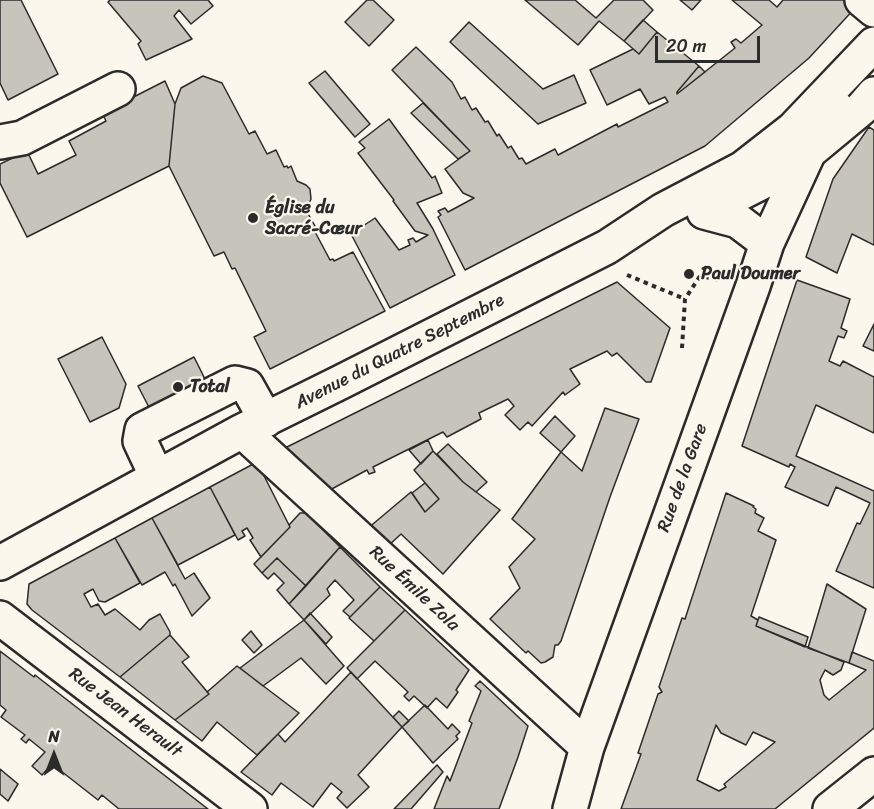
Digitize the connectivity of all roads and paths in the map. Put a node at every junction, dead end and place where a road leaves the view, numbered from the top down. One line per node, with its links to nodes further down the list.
1 (862, 0): 2 (street)
2 (874, 10)
3 (874, 44): 7 (street)
4 (874, 59): 7 (street)
5 (118, 89): 8 (street)
6 (874, 94): 7 (street)
7 (801, 141): 9 (street); 10 (street, Rue de la Gare); 11 (street, Avenue du Quatre Septembre)
8 (0, 142)
9 (704, 212): 10 (street); 11 (street)
10 (767, 243): 18 (street, Rue de la Gare)
11 (607, 248): 14 (street, Avenue du Quatre Septembre)
12 (716, 278): 13 (path)
13 (682, 348)
14 (254, 425): 15 (street, Avenue du Quatre Septembre); 15 (street, Rue Émile Zola); 18 (street, Rue Émile Zola)
15 (157, 477): 16 (street, Avenue du Quatre Septembre)
16 (0, 563)
17 (0, 618): 20 (street, Rue Jean Herault)
18 (587, 747): 21 (street, Rue de la Gare)
19 (874, 774): 22 (street)
20 (250, 809)
21 (570, 809)
22 (830, 809)

